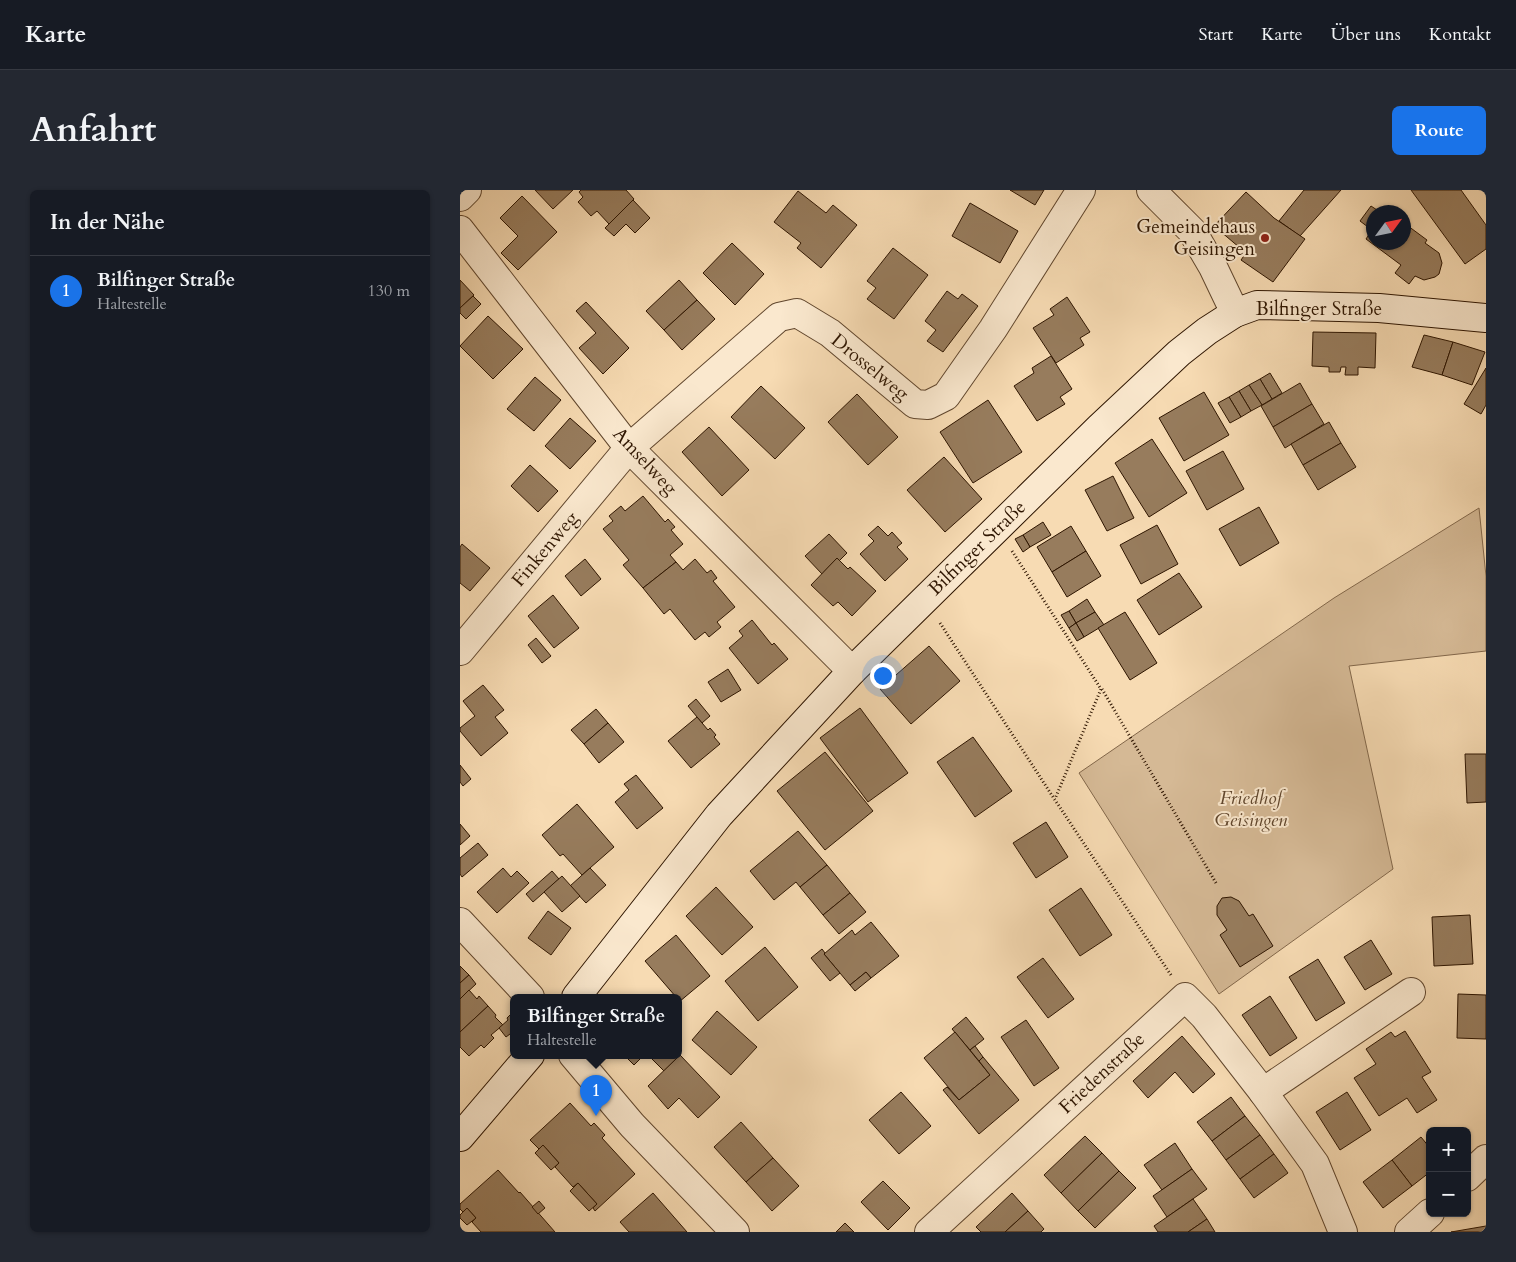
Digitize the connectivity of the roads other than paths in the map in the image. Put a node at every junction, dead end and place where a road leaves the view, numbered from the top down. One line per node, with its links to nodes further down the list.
1 (468, 190): 4 (street)
2 (1081, 190): 8 (street, Drosselweg)
3 (1150, 190): 6 (street)
4 (460, 197)
5 (460, 230): 8 (street, Amselweg)
6 (1235, 313): 7 (street, Bilfinger Straße); 10 (street, Bilfinger Straße)
7 (1486, 318)
8 (629, 448): 9 (street, Finkenweg); 10 (street, Amselweg)
9 (460, 651)
10 (852, 670): 14 (street, Bilfinger Straße)
11 (460, 922): 13 (street)
12 (1411, 992): 17 (street)
13 (527, 994)
14 (578, 994)
15 (527, 1059): 18 (street)
16 (576, 1059): 22 (street)
17 (1263, 1092): 23 (street, Friedenstraße); 24 (street)
18 (460, 1137)
19 (1486, 1159): 20 (street)
20 (1471, 1173)
21 (1426, 1217): 25 (street)
22 (735, 1232)
23 (929, 1232)
24 (1343, 1232)
25 (1409, 1232)

